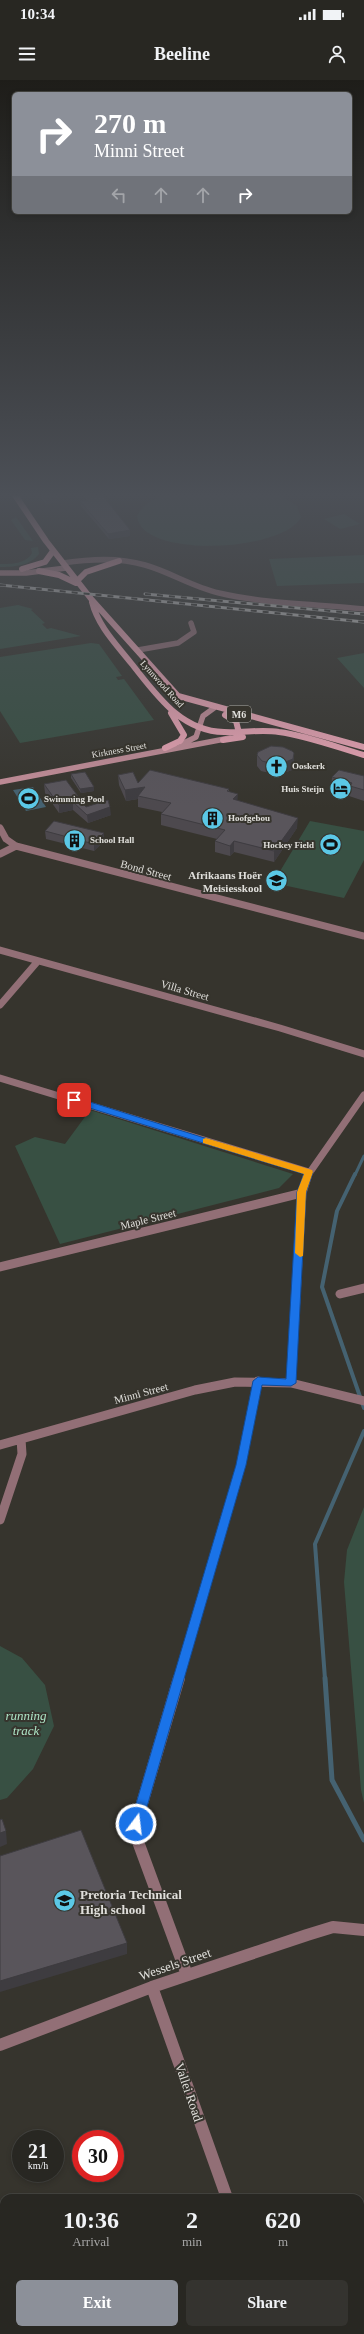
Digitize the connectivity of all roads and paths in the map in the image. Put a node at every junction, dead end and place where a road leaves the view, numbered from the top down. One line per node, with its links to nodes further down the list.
1 (90, 597): 3 (main road, Lynnwood Road / M6)
2 (260, 597): 4 (street)
3 (92, 600): 6 (main road, Lynnwood Road / M6); 7 (main road, Lynnwood Road / M6)
4 (364, 608)
5 (191, 623): 6 (street)
6 (138, 650): 8 (main road, Lynnwood Road / M6)
7 (167, 706): 9 (main road, Lynnwood Road / M6); 15 (main road)
8 (212, 709): 9 (street, Kirkness Street); 10 (main road); 11 (main road, Lynnwood Road / M6)
9 (200, 728): 10 (main road, Lynnwood Road / M6); 15 (street, Kirkness Street)
10 (239, 733): 12 (main road, Lynnwood Road / M6); 13 (street, Kirkness Street)
11 (299, 733): 12 (main road, Lynnwood Road / M6); 14 (main road, M6); 16 (main road, M6)
12 (286, 734): 13 (main road)
13 (223, 740): 18 (street, Kirkness Street)
14 (364, 747)
15 (164, 748): 17 (street, Kirkness Street)
16 (364, 755)
17 (0, 778)
18 (0, 782)
19 (0, 828): 20 (street)
20 (16, 846): 21 (street); 22 (street, Bond Street)
21 (0, 854)
22 (364, 936)
23 (0, 950): 24 (street, Villa Street)
24 (38, 961): 25 (street); 26 (street, Villa Street)
25 (0, 1005)
26 (364, 1054)
27 (0, 1078): 29 (street)
28 (364, 1095): 29 (street)
29 (309, 1172): 30 (street)
30 (302, 1192): 31 (street, Maple Street); 35 (street)
31 (0, 1267)
32 (364, 1288): 33 (street)
33 (340, 1294)
34 (258, 1381): 35 (street, Minni Street); 37 (street, Minni Street); 41 (street)
35 (291, 1383): 36 (street, Minni Street)
36 (364, 1401)
37 (22, 1439): 38 (street, Minni Street); 39 (street)
38 (0, 1445)
39 (0, 1520)
40 (364, 1930): 41 (street, Wessels Street)
41 (187, 1974): 42 (street, Wessels Street)
42 (152, 1987): 43 (street, Wessels Street); 44 (street, Vallei Road)
43 (0, 2045)
44 (225, 2194)

